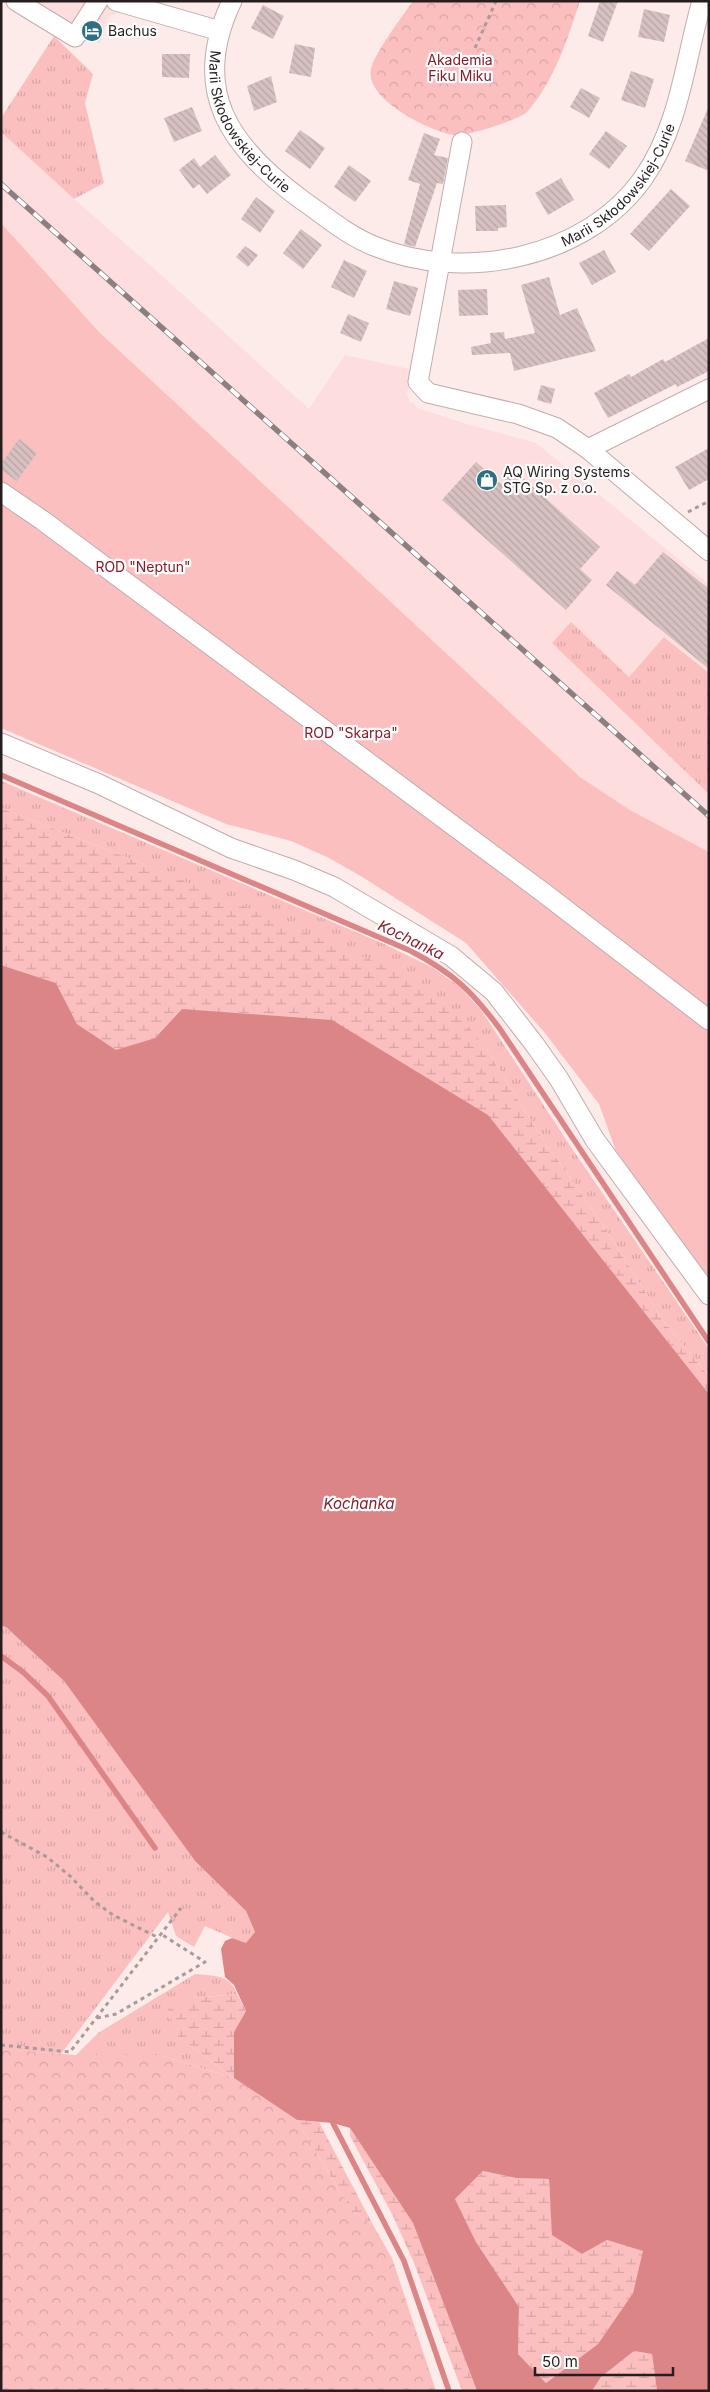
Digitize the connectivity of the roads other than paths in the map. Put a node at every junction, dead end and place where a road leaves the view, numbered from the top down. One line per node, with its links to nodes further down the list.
1 (16, 1): 2 (street)
2 (98, 1)
3 (116, 1): 6 (street, Marii Skłodowskiej-Curie)
4 (232, 1): 6 (street, Marii Skłodowskiej-Curie)
5 (702, 1): 8 (street, Marii Skłodowskiej-Curie)
6 (220, 31): 8 (street, Marii Skłodowskiej-Curie)
7 (462, 142): 8 (street)
8 (439, 263): 10 (street)
9 (709, 389): 10 (street)
10 (588, 449): 12 (street)
11 (1, 492): 14 (street)
12 (709, 551)
13 (1, 743): 15 (street)
14 (709, 1020)
15 (709, 1295)

